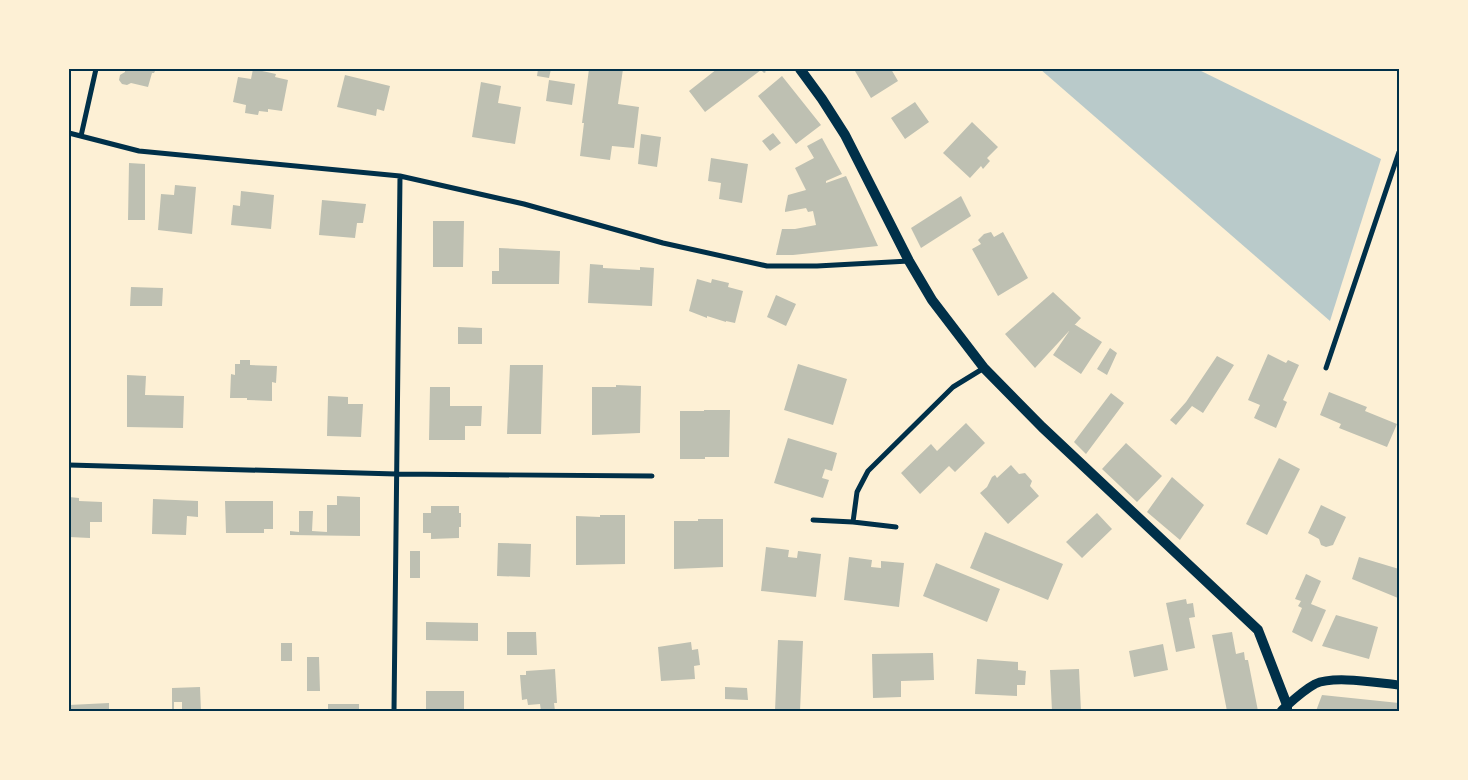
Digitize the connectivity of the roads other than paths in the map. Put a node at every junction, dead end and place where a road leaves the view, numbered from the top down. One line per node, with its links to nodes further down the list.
1 (96, 69): 4 (street)
2 (804, 70): 7 (main road)
3 (69, 133): 4 (street)
4 (81, 136): 6 (street)
5 (1399, 152): 9 (street)
6 (400, 176): 7 (street); 11 (street)
7 (910, 261): 8 (main road)
8 (984, 368): 14 (street); 17 (main road)
9 (1326, 368)
10 (69, 465): 11 (street)
11 (396, 474): 12 (street); 18 (street)
12 (652, 476)
13 (813, 520): 14 (street)
14 (853, 522): 15 (street)
15 (896, 527)
16 (1399, 685): 17 (street)
17 (1285, 709)
18 (394, 711)

